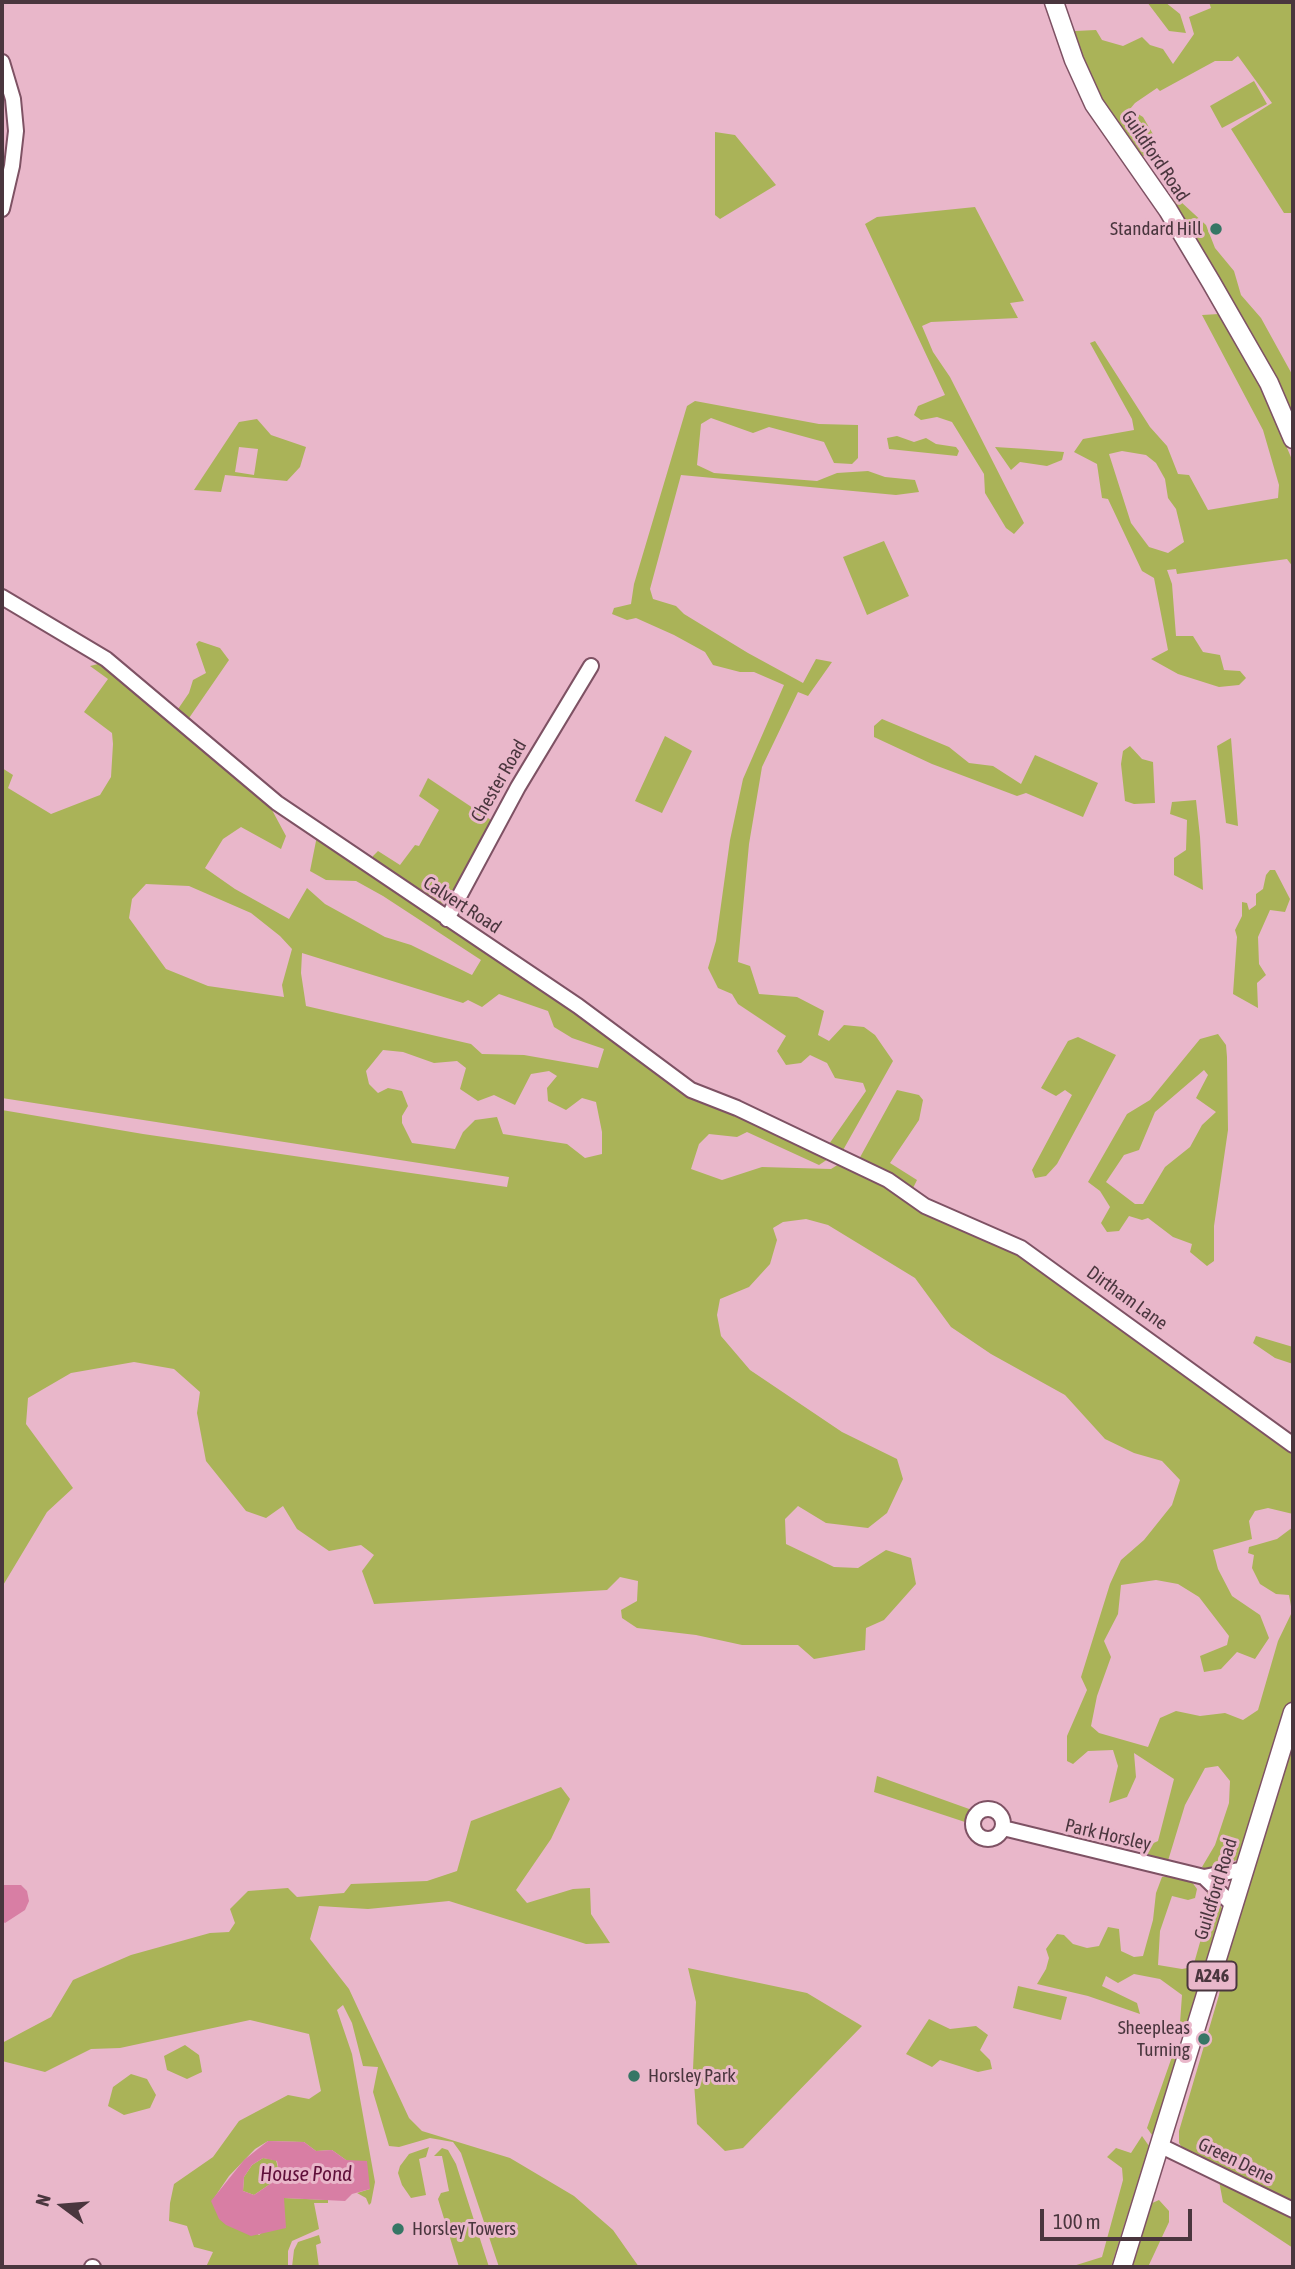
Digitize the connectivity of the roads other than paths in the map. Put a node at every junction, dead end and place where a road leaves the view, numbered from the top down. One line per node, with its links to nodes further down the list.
1 (1054, 2): 4 (main road, Guildford Road)
2 (2, 62): 3 (street)
3 (2, 209)
4 (1293, 439)
5 (2, 597): 7 (street, Calvert Road)
6 (591, 666): 7 (street, Chester Road)
7 (447, 919): 8 (street, Calvert Road)
8 (925, 1206): 9 (street, Dirtham Lane)
9 (1293, 1445)
10 (1293, 1713): 12 (main road, Guildford Road / A246)
11 (1003, 1828): 13 (street, Park Horsley)
12 (1244, 1870): 13 (street, Park Horsley); 14 (main road, Guildford Road / A246)
13 (1204, 1877): 14 (street)
14 (1233, 1905): 15 (main road, Guildford Road / A246)
15 (1161, 2146): 16 (street, Green Dene); 17 (main road, A246)
16 (1293, 2210)
17 (1122, 2267)

